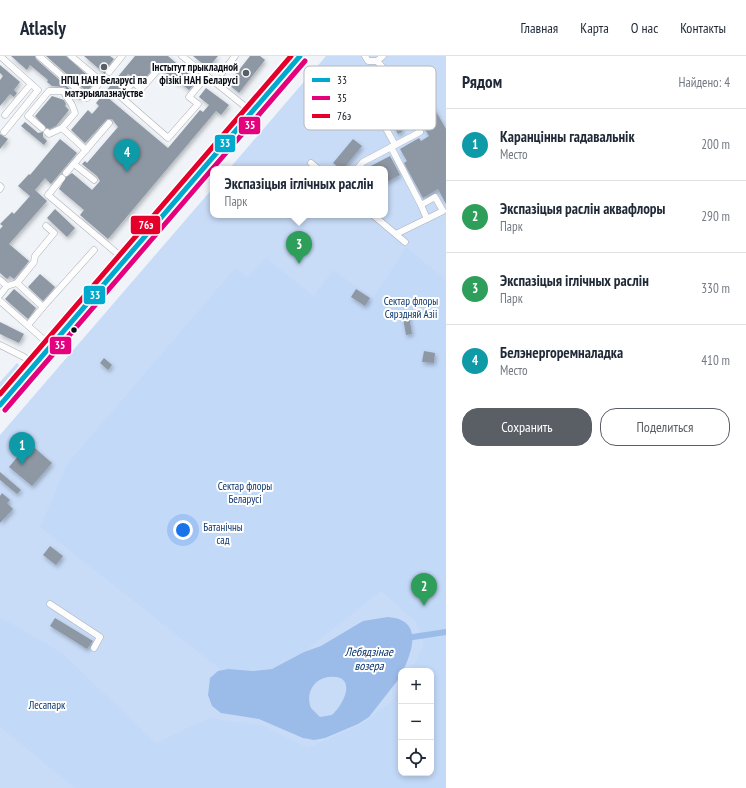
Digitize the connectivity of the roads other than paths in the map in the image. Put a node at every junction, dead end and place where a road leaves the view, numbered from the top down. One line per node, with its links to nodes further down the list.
1 (0, 56): 15 (street)
2 (39, 56): 3 (street)
3 (71, 56)
4 (122, 56): 11 (street)
5 (182, 56): 14 (street)
6 (300, 56): 16 (main road)
7 (365, 56): 10 (street)
8 (383, 56): 10 (street)
9 (232, 57): 13 (street)
10 (378, 58)
11 (109, 72)
12 (156, 72): 14 (street)
13 (222, 73)
14 (207, 76): 16 (street)
15 (31, 84): 17 (street); 22 (street)
16 (252, 112): 41 (main road)
17 (5, 115)
18 (109, 123): 24 (street)
19 (62, 128): 19 (street); 24 (street)
20 (385, 130): 23 (street)
21 (419, 130): 23 (street)
22 (4, 132)
23 (393, 146): 28 (street); 32 (street)
24 (86, 150): 26 (street)
25 (310, 163): 27 (street)
26 (74, 164): 29 (street); 31 (street)
27 (314, 166)
28 (360, 166)
29 (66, 173)
30 (62, 178): 41 (street)
31 (94, 180)
32 (421, 205): 33 (street); 36 (street)
33 (442, 211): 35 (street); 36 (street)
34 (377, 218): 38 (street)
35 (446, 218)
36 (427, 219): 38 (street)
37 (46, 226): 43 (street)
38 (396, 234): 39 (street)
39 (405, 242)
40 (94, 250): 47 (street)
41 (124, 260): 50 (main road)
42 (0, 280): 44 (street)
43 (17, 283): 44 (street); 47 (street)
44 (7, 286): 45 (street)
45 (0, 295)
46 (0, 301): 48 (street)
47 (43, 307): 48 (street)
48 (28, 326): 50 (street)
49 (0, 345): 51 (street)
50 (51, 346): 51 (main road)
51 (34, 365): 52 (main road)
52 (0, 405)
53 (50, 604): 54 (street)
54 (94, 648)

